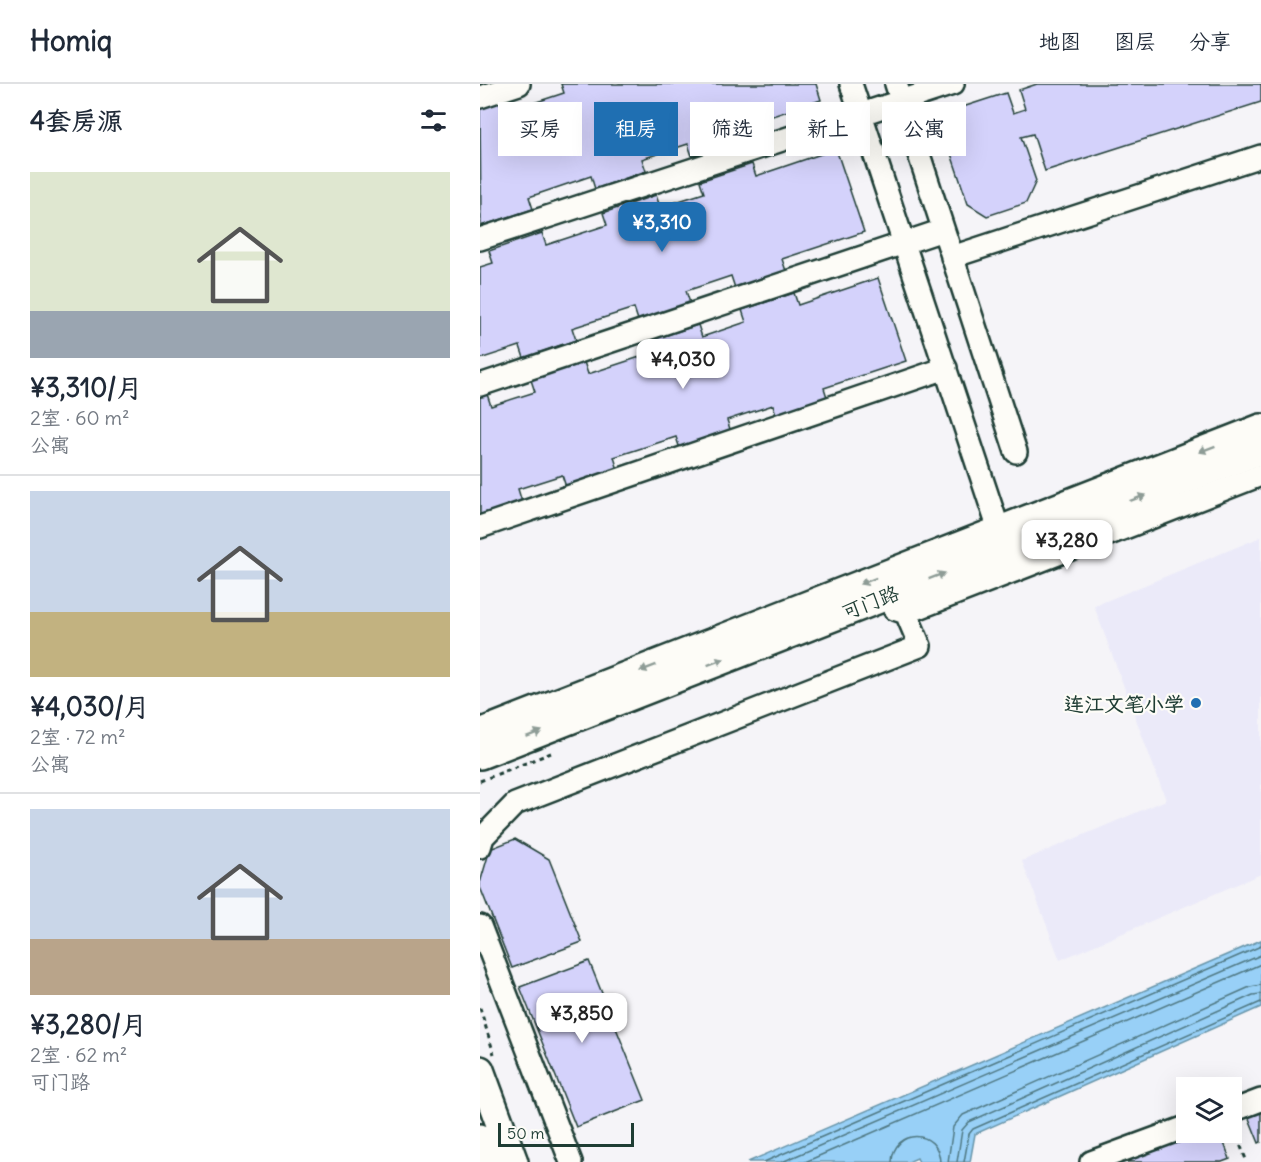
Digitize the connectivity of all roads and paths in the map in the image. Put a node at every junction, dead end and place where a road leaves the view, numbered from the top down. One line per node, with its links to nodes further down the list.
1 (519, 84): 5 (street)
2 (851, 84): 6 (street)
3 (953, 84): 4 (street)
4 (898, 92): 7 (street); 11 (street)
5 (480, 97)
6 (857, 102)
7 (870, 109)
8 (786, 139): 12 (street)
9 (870, 141): 13 (street)
10 (1261, 156): 14 (street)
11 (943, 230): 13 (street); 14 (street)
12 (480, 239)
13 (904, 244): 15 (street); 16 (street)
14 (952, 257): 19 (street)
15 (946, 369): 21 (street); 22 (street)
16 (480, 385)
17 (1261, 428): 22 (main road, 可门路, one-way to 22)
18 (1261, 450): 23 (main road, 可门路, one-way to 18)
19 (1016, 452)
20 (1261, 475): 24 (street)
21 (480, 527)
22 (999, 530): 25 (main road, 可门路, one-way to 25)
23 (871, 602): 24 (street); 25 (main road, 可门路, one-way to 23)
24 (906, 613): 26 (street)
25 (486, 742)
26 (480, 847)
27 (480, 926): 36 (street)
28 (486, 1070): 35 (main road)
29 (1261, 1100): 30 (street)
30 (1242, 1107)
31 (1176, 1131): 37 (street)
32 (480, 1138): 34 (main road)
33 (1240, 1143): 38 (path)
34 (489, 1162)
35 (514, 1162)
36 (571, 1162)
37 (1091, 1162)
38 (1247, 1162)

